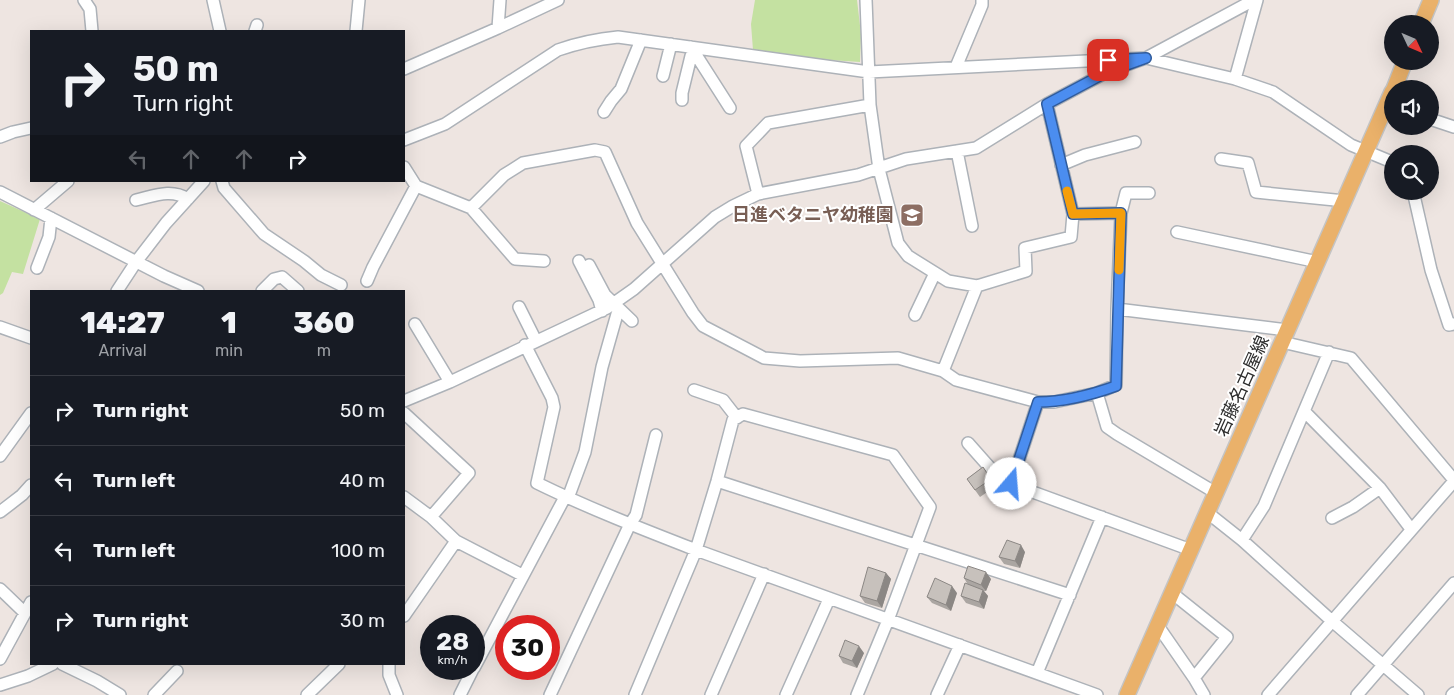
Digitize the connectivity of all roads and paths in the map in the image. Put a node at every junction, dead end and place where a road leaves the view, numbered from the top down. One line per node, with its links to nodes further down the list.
1 (84, 0): 12 (street)
2 (213, 0): 13 (street)
3 (359, 0): 14 (street)
4 (500, 0): 11 (street)
5 (558, 0): 11 (street)
6 (866, 0): 21 (street)
7 (982, 0): 19 (street)
8 (1255, 0): 18 (street); 23 (street)
9 (1431, 0): 10 (main road)
10 (1425, 15)
11 (498, 28): 20 (street)
12 (92, 30)
13 (220, 30)
14 (356, 30)
15 (641, 40): 16 (street); 28 (street); 34 (street)
16 (671, 44): 17 (street); 22 (street)
17 (692, 49): 21 (street); 24 (street); 27 (street)
18 (1146, 58): 19 (street); 23 (street); 25 (street)
19 (956, 67): 21 (street)
20 (405, 69)
21 (869, 72): 26 (street)
22 (663, 76)
23 (1235, 79): 37 (street)
24 (682, 100)
25 (1047, 104): 36 (street); 40 (street)
26 (870, 106): 42 (street); 50 (street)
27 (730, 108)
28 (604, 112)
29 (1384, 118): 37 (main road, 岩藤名古屋線)
30 (1439, 122): 31 (street)
31 (1454, 127)
32 (30, 128): 33 (street)
33 (0, 137)
34 (405, 140)
35 (1135, 142): 40 (street)
36 (957, 151): 42 (street); 61 (street)
37 (1367, 151): 38 (street); 54 (main road, 岩藤名古屋線)
38 (1384, 158)
39 (1221, 159): 54 (street)
40 (1061, 165): 59 (street)
41 (405, 169): 47 (street)
42 (879, 169): 50 (street); 68 (street)
43 (50, 182): 49 (street)
44 (67, 182): 49 (street)
45 (203, 182): 52 (street)
46 (222, 182): 70 (street)
47 (416, 186): 56 (street); 69 (street)
48 (0, 192): 57 (street)
49 (53, 194): 57 (street)
50 (758, 194): 66 (street)
51 (1149, 194): 58 (street)
52 (188, 199): 53 (street); 63 (street)
53 (136, 200)
54 (1345, 200): 65 (main road, 岩藤名古屋線)
55 (1415, 200): 83 (street)
56 (471, 208): 64 (street); 66 (street)
57 (34, 210): 60 (street)
58 (1121, 213): 59 (street); 78 (street)
59 (1073, 214): 71 (street)
60 (51, 218): 63 (street); 67 (street)
61 (972, 226)
62 (1177, 232): 65 (street)
63 (136, 262): 72 (street); 73 (street)
64 (544, 262)
65 (1318, 262): 85 (main road, 岩藤名古屋線)
66 (663, 264): 77 (street); 89 (street)
67 (37, 268)
68 (935, 273): 71 (street); 80 (street)
69 (367, 281)
70 (341, 285)
71 (977, 286): 89 (street)
72 (118, 290)
73 (196, 290)
74 (263, 290): 75 (street)
75 (297, 290)
76 (519, 307): 87 (street)
77 (616, 307): 79 (street); 79 (street); 81 (street); 109 (street)
78 (1117, 309): 85 (street); 92 (street)
79 (602, 310): 87 (street)
80 (915, 315)
81 (632, 321)
82 (415, 324): 90 (street)
83 (1454, 324)
84 (0, 327): 86 (street)
85 (1285, 336): 88 (street); 107 (main road, 岩藤名古屋線)
86 (30, 338)
87 (531, 343): 90 (street); 109 (street)
88 (1329, 352): 95 (street); 102 (street)
89 (943, 371): 94 (street)
90 (450, 382): 93 (street)
91 (694, 390): 98 (street)
92 (1097, 393): 94 (street); 107 (street)
93 (405, 401)
94 (1038, 402): 104 (street)
95 (1305, 412): 106 (street); 117 (street)
96 (30, 414): 101 (street)
97 (405, 414): 112 (street)
98 (737, 418): 103 (street); 119 (street)
99 (656, 435): 115 (street)
100 (968, 443): 104 (street)
101 (0, 456)
102 (1454, 480): 116 (street)
103 (717, 481): 119 (street); 120 (street)
104 (1011, 484): 113 (street)
105 (30, 486): 110 (street)
106 (1380, 488): 114 (street); 116 (street)
107 (1216, 493): 111 (main road, 岩藤名古屋線)
108 (405, 498): 112 (street)
109 (566, 498): 115 (street); 123 (street)
110 (0, 512)
111 (1208, 513): 117 (street); 121 (main road, 岩藤名古屋線)
112 (430, 517): 118 (street)
113 (1102, 517): 121 (street); 127 (street)
114 (1332, 518)
115 (630, 524): 120 (street); 153 (street)
116 (1412, 529): 133 (street)
117 (1242, 540): 133 (street)
118 (456, 541): 123 (street); 131 (street)
119 (915, 545): 127 (street); 132 (street)
120 (696, 550): 122 (street); 154 (street)
121 (1191, 550): 126 (main road, 岩藤名古屋線)
122 (764, 574): 128 (street); 155 (street)
123 (522, 575): 136 (street)
124 (1454, 583): 142 (street)
125 (0, 589): 130 (street)
126 (1172, 593): 134 (main road, 岩藤名古屋線); 145 (street)
127 (1070, 595): 144 (street)
128 (829, 599): 132 (street); 156 (street)
129 (30, 604): 130 (street)
130 (25, 613): 137 (street)
131 (405, 615)
132 (888, 620): 135 (street); 157 (street)
133 (1332, 621): 142 (street); 162 (street)
134 (1158, 626): 145 (street); 160 (main road, 岩藤名古屋線)
135 (960, 645): 144 (street); 158 (street)
136 (485, 647)
137 (0, 659)
138 (51, 665): 147 (street)
139 (64, 665): 148 (street)
140 (337, 665): 150 (street)
141 (389, 665): 151 (street)
142 (1382, 665): 163 (street); 164 (street)
143 (177, 671): 149 (street)
144 (1037, 673): 159 (street)
145 (1194, 678): 161 (street)
146 (468, 680): 152 (street)
147 (0, 685)
148 (120, 695)
149 (154, 695)
150 (307, 695)
151 (396, 695)
152 (460, 695)
153 (550, 695)
154 (635, 695)
155 (711, 695)
156 (786, 695)
157 (857, 695)
158 (937, 695)
159 (1097, 695)
160 (1127, 695)
161 (1204, 695)
162 (1268, 695)
163 (1357, 695)
164 (1418, 695)

